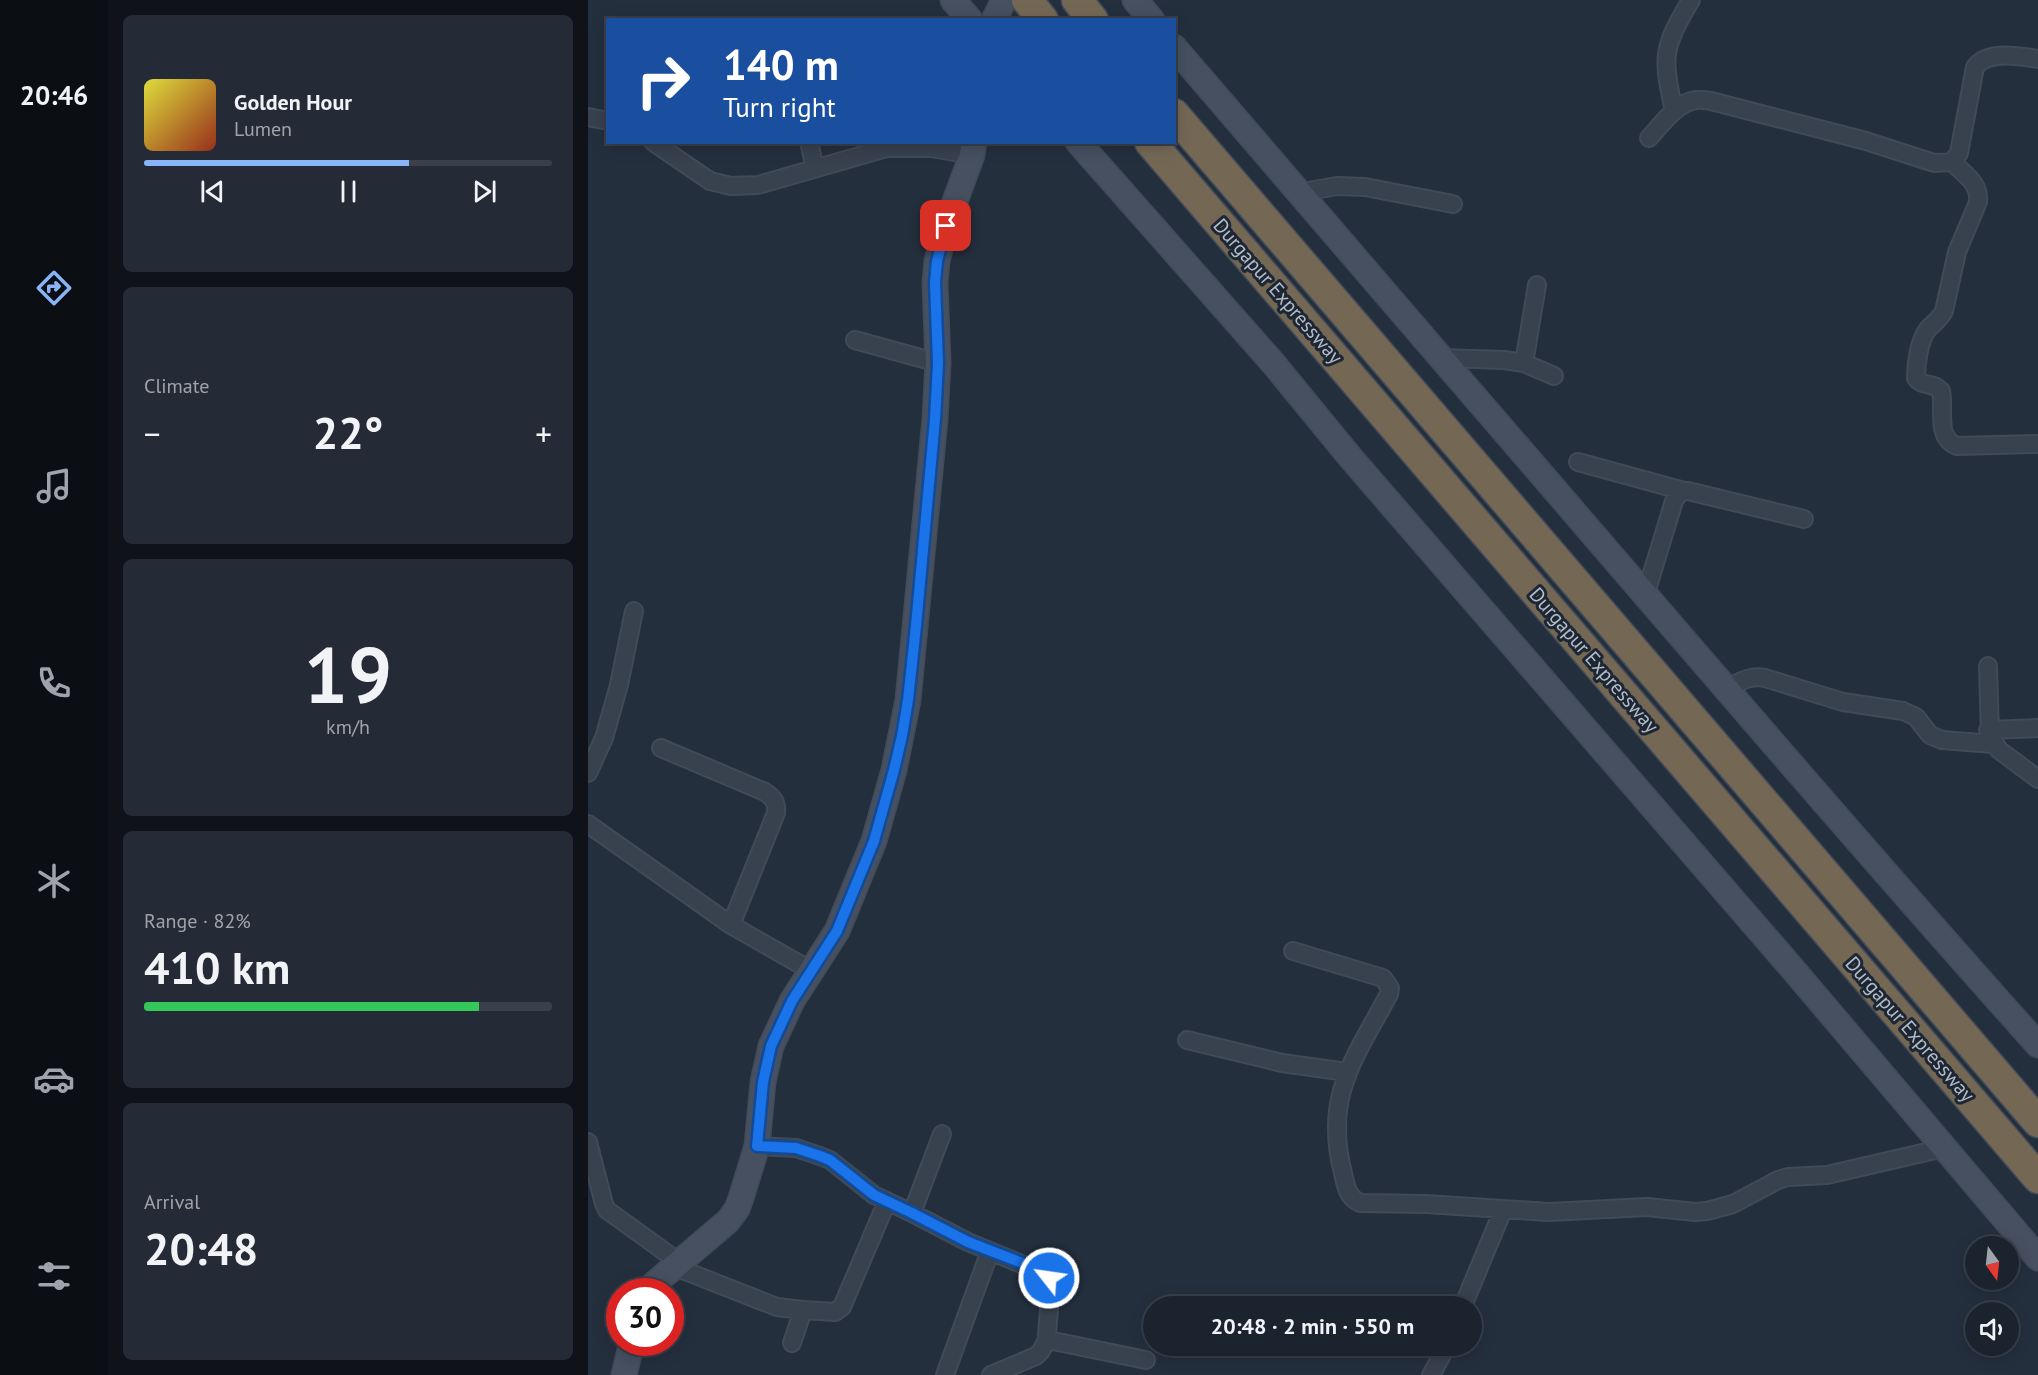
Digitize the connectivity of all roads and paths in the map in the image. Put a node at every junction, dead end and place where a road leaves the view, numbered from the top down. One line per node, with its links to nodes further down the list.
1 (953, 0): 6 (street)
2 (1077, 0): 8 (highway)
3 (1135, 0): 9 (street)
4 (1690, 0): 12 (street)
5 (1008, 8): 7 (highway)
6 (968, 18)
7 (1037, 18)
8 (1091, 18)
9 (1150, 18)
10 (1176, 49): 24 (street)
11 (2038, 59): 22 (street)
12 (1674, 111): 16 (street); 22 (street)
13 (1176, 116): 52 (highway, Durgapur Expressway)
14 (588, 117): 15 (street)
15 (606, 122)
16 (1649, 138)
17 (656, 144): 23 (street)
18 (809, 144): 23 (street)
19 (1080, 144): 56 (street)
20 (1152, 144): 57 (highway, Durgapur Expressway)
21 (973, 149): 23 (street); 29 (street)
22 (1952, 162): 32 (street)
23 (815, 168)
24 (1297, 193): 25 (street); 28 (street)
25 (1453, 204)
26 (1538, 285): 30 (street)
27 (855, 340): 29 (street)
28 (1442, 358): 30 (street); 36 (street)
29 (938, 363): 48 (street)
30 (1524, 363): 31 (street)
31 (1554, 376)
32 (2038, 444)
33 (1578, 462): 34 (street)
34 (1684, 491): 35 (street); 36 (street)
35 (1804, 519)
36 (1645, 597): 39 (street)
37 (634, 611): 43 (street)
38 (1988, 666): 41 (street)
39 (1726, 689): 41 (street); 50 (street)
40 (2038, 728): 41 (street)
41 (1991, 737): 44 (street)
42 (661, 748): 46 (street)
43 (588, 772)
44 (2038, 779)
45 (588, 824): 46 (street)
46 (731, 925): 48 (street)
47 (1293, 951): 51 (street)
48 (810, 970): 55 (street)
49 (1187, 1040): 51 (street)
50 (2038, 1045)
51 (1347, 1072): 59 (street)
52 (2038, 1122)
53 (942, 1134): 60 (street)
54 (588, 1142): 63 (street)
55 (757, 1146): 58 (street); 63 (street)
56 (1944, 1148): 59 (street); 62 (street)
57 (2038, 1178)
58 (887, 1201): 60 (street); 66 (street)
59 (1503, 1210): 65 (street)
60 (912, 1213): 61 (street)
61 (990, 1251): 67 (street); 73 (street)
62 (2038, 1258)
63 (677, 1265): 64 (street); 66 (street)
64 (661, 1278)
65 (1467, 1296)
66 (803, 1311): 68 (street)
67 (1048, 1338): 71 (street); 74 (street)
68 (792, 1343)
69 (629, 1356): 72 (street)
70 (1441, 1356): 75 (street)
71 (1146, 1360)
72 (624, 1375)
73 (945, 1375)
74 (991, 1375)
75 (1431, 1375)

